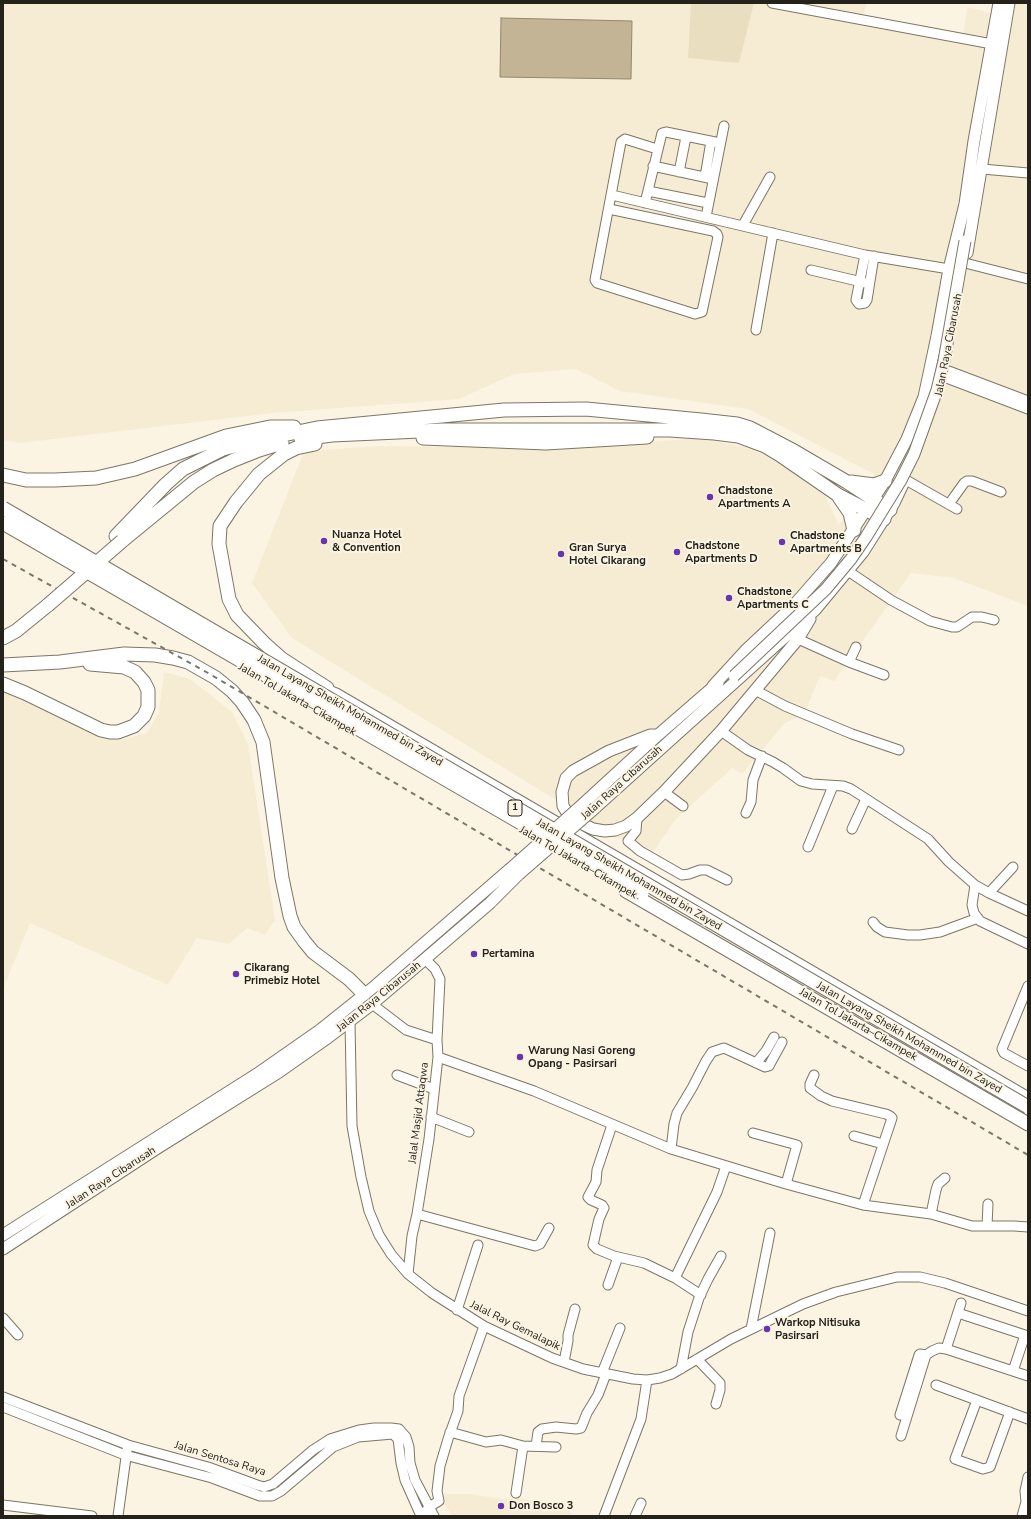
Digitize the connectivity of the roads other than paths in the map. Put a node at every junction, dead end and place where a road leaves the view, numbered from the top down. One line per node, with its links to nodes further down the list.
1 (772, 3): 4 (street)
2 (999, 3): 4 (main road, Jalan Raya Cibarusah)
3 (1008, 3): 10 (main road, Jalan Raya Cibarusah)
4 (992, 44): 20 (main road, Jalan Raya Cibarusah)
5 (724, 126): 7 (street)
6 (686, 137): 7 (street); 8 (street); 11 (street)
7 (716, 142): 14 (street)
8 (657, 149): 9 (street); 17 (street)
9 (653, 166): 11 (street); 16 (street)
10 (982, 169): 12 (street); 15 (main road, Jalan Raya Cibarusah)
11 (679, 172): 14 (street)
12 (1028, 173)
13 (770, 177): 23 (street)
14 (709, 178): 19 (street)
15 (979, 182): 25 (main road, Jalan Raya Cibarusah); 27 (main road, Jalan Raya Cibarusah)
16 (648, 191): 18 (street); 19 (street)
17 (612, 195): 18 (street); 21 (street)
18 (645, 203): 22 (street)
19 (708, 203): 22 (street)
20 (964, 204): 25 (main road, Jalan Raya Cibarusah); 28 (main road, Jalan Raya Cibarusah)
21 (609, 209): 21 (street)
22 (706, 217): 23 (street)
23 (743, 225): 24 (street)
24 (773, 233): 26 (street); 31 (street)
25 (963, 241): 62 (main road, Jalan Raya Cibarusah)
26 (870, 256): 28 (street); 29 (street)
27 (965, 263): 30 (street); 32 (main road, Jalan Raya Cibarusah)
28 (949, 269): 39 (main road, Jalan Raya Cibarusah)
29 (811, 270)
30 (1028, 279)
31 (756, 330)
32 (945, 374): 33 (street); 34 (street); 38 (main road, Jalan Raya Cibarusah)
33 (1028, 401)
34 (1028, 409)
35 (317, 428): 37 (highway); 40 (highway); 50 (highway)
36 (684, 431): 42 (highway); 50 (highway); 67 (highway)
37 (3, 475)
38 (906, 480): 41 (street); 45 (main road, Jalan Raya Cibarusah)
39 (885, 481): 40 (highway); 43 (main road, Jalan Raya Cibarusah)
40 (847, 482): 43 (highway)
41 (1001, 492)
42 (838, 495): 43 (highway); 47 (highway)
43 (873, 501): 45 (highway); 47 (main road, Jalan Raya Cibarusah)
44 (3, 507): 67 (highway, Jalan Tol Jakarta–Cikampek / 1); 105 (highway, Jalan Layang Sheikh Mohammed bin Zayed / 1, bridge)
45 (889, 510): 49 (main road, Jalan Raya Cibarusah)
46 (3, 524): 106 (highway, Jalan Layang Sheikh Mohammed bin Zayed / 1, bridge)
47 (856, 526): 49 (main road); 65 (main road, Jalan Raya Cibarusah)
48 (3, 530): 108 (highway, Jalan Tol Jakarta–Cikampek / 1)
49 (875, 533): 51 (main road, Jalan Raya Cibarusah)
50 (119, 538): 52 (highway, bridge)
51 (848, 571): 53 (main road, Jalan Raya Cibarusah); 54 (street)
52 (46, 603): 55 (highway); 56 (highway)
53 (815, 610): 57 (main road); 68 (main road, Jalan Raya Cibarusah)
54 (994, 620)
55 (3, 630)
56 (3, 638)
57 (798, 639): 60 (street); 66 (main road)
58 (856, 647): 60 (street)
59 (60, 662): 61 (highway); 64 (highway); 92 (highway)
60 (850, 662): 63 (street)
61 (3, 665)
62 (732, 675): 65 (main road, Jalan Raya Cibarusah); 68 (main road, Jalan Raya Cibarusah)
63 (884, 675)
64 (3, 684)
65 (713, 686): 70 (main road, Jalan Raya Cibarusah)
66 (755, 690): 69 (main road); 71 (street)
67 (336, 695): 104 (highway, Jalan Tol Jakarta–Cikampek / 1)
68 (719, 696): 82 (main road, Jalan Raya Cibarusah, bridge)
69 (721, 731): 72 (street); 74 (main road)
70 (658, 734): 78 (main road); 82 (main road, Jalan Raya Cibarusah, bridge)
71 (899, 750)
72 (762, 756): 73 (street); 77 (street)
73 (833, 786): 75 (street); 80 (street)
74 (664, 792): 76 (street); 78 (main road)
75 (866, 799): 79 (street); 84 (street)
76 (683, 806)
77 (746, 814)
78 (637, 818): 83 (street)
79 (852, 829)
80 (808, 847)
81 (1013, 867): 85 (street)
82 (515, 871): 90 (main road, Jalan Raya Cibarusah); 92 (main road, Jalan Raya Cibarusah)
83 (727, 880)
84 (975, 885): 85 (street); 87 (street)
85 (989, 893): 86 (street)
86 (1028, 911)
87 (978, 918): 88 (street); 89 (street)
88 (873, 922)
89 (1028, 944)
90 (425, 959): 92 (main road, Jalan Raya Cibarusah); 96 (street, Jalal Masjid Attaqwa)
91 (1028, 986): 100 (street)
92 (368, 999): 93 (main road, Jalan Raya Cibarusah); 94 (main road, Jalan Raya Cibarusah); 96 (street)
93 (342, 1013): 94 (main road); 126 (main road, Jalan Raya Cibarusah)
94 (350, 1022): 128 (main road, Jalan Raya Cibarusah); 131 (street, Jalal Ray Gemalapik)
95 (774, 1037): 99 (street)
96 (437, 1040): 98 (street, Jalal Masjid Attaqwa)
97 (782, 1042): 99 (street)
98 (438, 1057): 103 (street, Jalal Masjid Attaqwa); 109 (street)
99 (756, 1063): 114 (street)
100 (1028, 1066)
101 (814, 1074): 113 (street)
102 (397, 1075): 103 (street)
103 (434, 1089): 107 (street, Jalal Masjid Attaqwa)
104 (1028, 1098)
105 (1028, 1108)
106 (1028, 1116)
107 (432, 1117): 110 (street); 120 (street, Jalal Masjid Attaqwa)
108 (1028, 1124)
109 (612, 1125): 114 (street); 130 (street)
110 (469, 1132)
111 (753, 1133): 117 (street)
112 (854, 1136): 113 (street)
113 (883, 1144): 119 (street)
114 (671, 1149): 115 (street)
115 (726, 1166): 117 (street); 132 (street)
116 (945, 1178): 121 (street)
117 (786, 1184): 119 (street)
118 (988, 1204): 122 (street)
119 (864, 1205): 121 (street)
120 (417, 1214): 124 (street); 131 (street, Jalal Masjid Attaqwa)
121 (931, 1214): 122 (street)
122 (987, 1226): 123 (street)
123 (1028, 1227)
124 (549, 1228)
125 (770, 1233): 143 (street)
126 (3, 1235)
127 (478, 1245): 137 (street)
128 (3, 1249)
129 (721, 1256): 134 (street)
130 (618, 1257): 132 (street); 133 (street)
131 (408, 1274): 137 (street, Jalal Ray Gemalapik)
132 (675, 1278): 134 (street)
133 (608, 1285)
134 (701, 1294): 150 (street)
135 (961, 1303): 139 (street)
136 (575, 1309): 149 (street)
137 (458, 1310): 141 (street, Jalal Ray Gemalapik)
138 (1028, 1311): 143 (street, Jalal Ray Gemalapik)
139 (958, 1313): 145 (street); 146 (street)
140 (3, 1318): 144 (street)
141 (484, 1326): 149 (street, Jalal Ray Gemalapik); 163 (street)
142 (620, 1328): 152 (street)
143 (751, 1329): 148 (street, Jalal Ray Gemalapik)
144 (18, 1335)
145 (1027, 1335): 151 (street)
146 (946, 1349): 147 (street); 151 (street)
147 (926, 1355): 161 (street); 164 (street)
148 (697, 1359): 150 (street, Jalal Ray Gemalapik); 158 (street)
149 (564, 1362): 152 (street, Jalal Ray Gemalapik)
150 (681, 1368): 154 (street, Jalal Ray Gemalapik)
151 (1013, 1371): 153 (street)
152 (604, 1373): 154 (street, Jalal Ray Gemalapik); 167 (street)
153 (1028, 1376)
154 (647, 1380): 180 (street)
155 (936, 1386): 157 (street)
156 (3, 1397): 165 (street, Jalan Sentosa Raya)
157 (977, 1400): 160 (street); 160 (street)
158 (716, 1404)
159 (3, 1407): 169 (street, Jalan Sentosa Raya)
160 (1010, 1412): 162 (street)
161 (900, 1415)
162 (1028, 1418)
163 (450, 1432): 166 (street); 175 (street)
164 (901, 1436)
165 (128, 1445): 169 (street); 175 (street, Jalan Sentosa Raya)
166 (523, 1446): 167 (street); 172 (street)
167 (536, 1446): 168 (street)
168 (556, 1447)
169 (125, 1455): 177 (street); 178 (street, Jalan Sentosa Raya)
170 (1028, 1477): 171 (street)
171 (1026, 1491): 182 (street)
172 (516, 1493)
173 (641, 1503): 181 (street)
174 (3, 1505): 176 (street)
175 (429, 1507): 178 (street); 179 (street, Jalan Sentosa Raya)
176 (92, 1516)
177 (118, 1516)
178 (422, 1516)
179 (434, 1516)
180 (604, 1516)
181 (635, 1516)
182 (1022, 1516)

